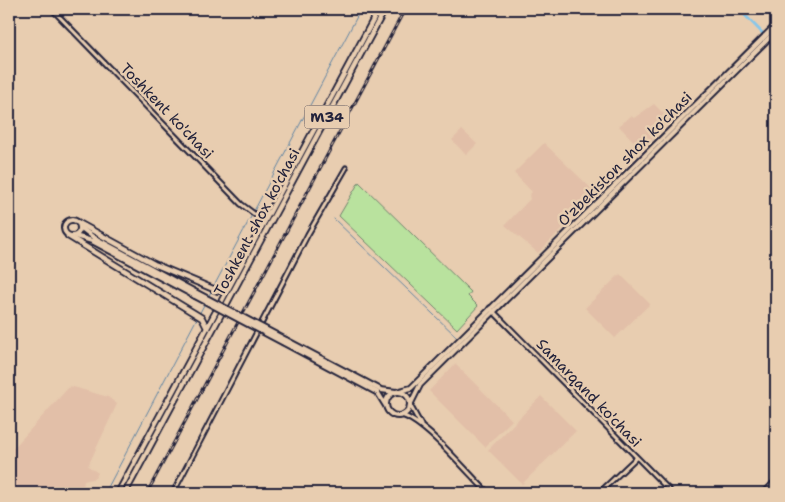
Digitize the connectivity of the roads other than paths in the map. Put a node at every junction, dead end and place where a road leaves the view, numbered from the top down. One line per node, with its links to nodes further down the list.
1 (52, 9): 9 (street, Toshkent ko'chasi)
2 (380, 9): 9 (highway, M34)
3 (385, 9): 10 (highway, Toshkent shox ko'chasi / M34)
4 (776, 25): 6 (main road, O'zbekiston shox ko'chasi)
5 (776, 31): 6 (main road, O'zbekiston shox ko'chasi)
6 (769, 35): 16 (main road, O'zbekiston shox ko'chasi)
7 (346, 168): 29 (street)
8 (77, 222): 11 (main road); 12 (main road); 14 (highway)
9 (264, 222): 10 (street, Toshkent ko'chasi); 14 (highway, Toshkent shox ko'chasi / M34)
10 (269, 225): 28 (highway, Toshkent shox ko'chasi / M34)
11 (80, 227): 13 (main road); 15 (main road)
12 (68, 236): 13 (main road); 17 (highway)
13 (75, 236): 15 (main road)
14 (229, 286): 17 (highway, Toshkent shox ko'chasi / M34)
15 (196, 294): 18 (main road, bridge)
16 (492, 310): 19 (main road, O'zbekiston shox ko'chasi); 25 (street, Samarqand ko'chasi)
17 (207, 328): 27 (highway, Toshkent shox ko'chasi / M34)
18 (285, 342): 20 (main road); 22 (main road)
19 (458, 346): 20 (main road); 21 (main road)
20 (396, 392): 21 (main road); 22 (main road)
21 (410, 405): 23 (main road); 24 (street)
22 (386, 406): 23 (main road)
23 (401, 415): 24 (street)
24 (428, 433): 30 (street)
25 (636, 458): 31 (street); 32 (street, Samarqand ko'chasi)
26 (776, 480): 33 (street)
27 (118, 493)
28 (125, 493)
29 (173, 493)
30 (488, 493)
31 (600, 493)
32 (672, 493)
33 (764, 493)

